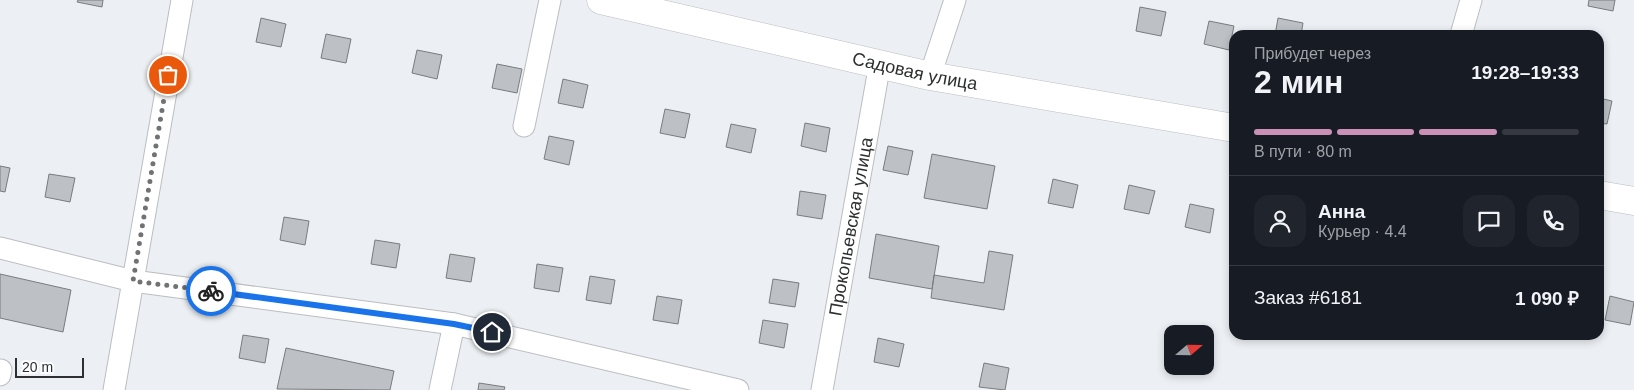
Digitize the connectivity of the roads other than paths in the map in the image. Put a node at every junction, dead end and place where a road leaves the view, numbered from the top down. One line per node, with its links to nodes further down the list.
1 (182, 0): 14 (street)
2 (550, 0): 9 (street)
3 (601, 0): 7 (street, Садовая улица)
4 (955, 0): 8 (street)
5 (1471, 0): 6 (street)
6 (1462, 30)
7 (880, 64): 8 (street, Садовая улица); 19 (street, Прокопьевская улица)
8 (930, 76): 10 (street, Садовая улица)
9 (524, 126)
10 (1229, 127)
11 (1604, 196): 12 (street)
12 (1634, 202)
13 (0, 248): 14 (street)
14 (133, 281): 15 (street); 17 (street)
15 (454, 324): 16 (street); 18 (street)
16 (727, 389)
17 (114, 390)
18 (440, 390)
19 (822, 390)

